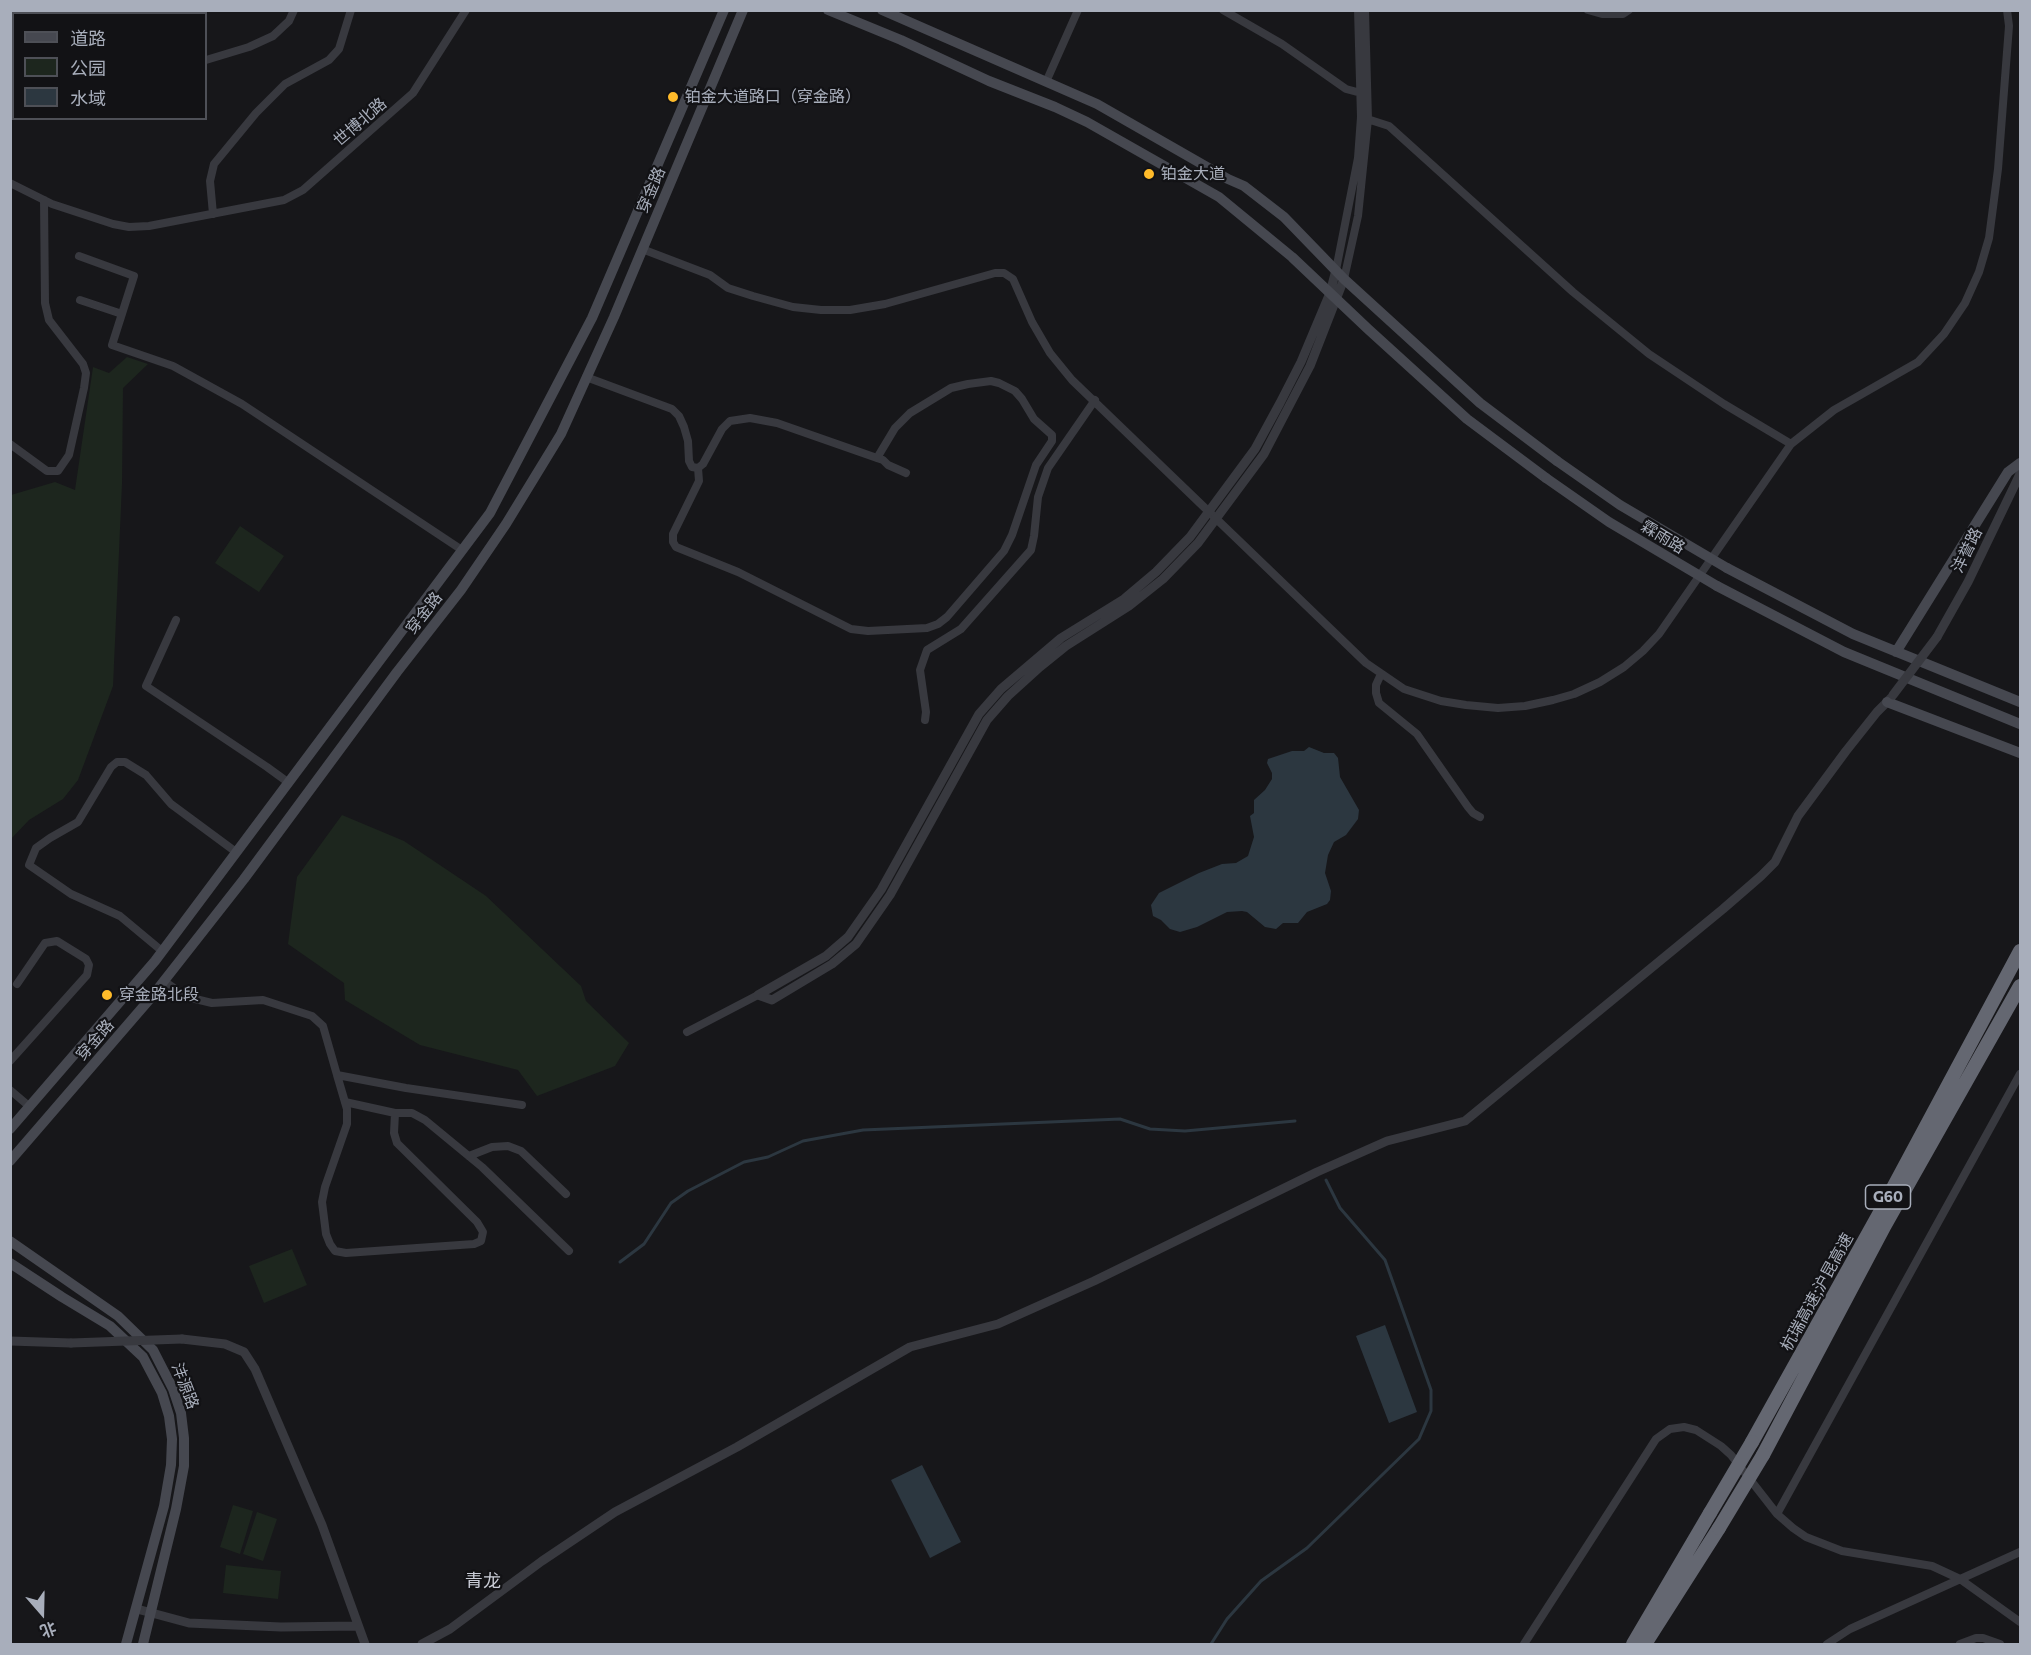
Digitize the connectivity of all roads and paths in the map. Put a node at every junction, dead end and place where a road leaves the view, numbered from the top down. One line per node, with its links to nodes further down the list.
1 (294, 10): 15 (street)
2 (351, 10): 21 (street)
3 (466, 10): 21 (street, 世博北路)
4 (724, 10): 38 (main road, 穿金路)
5 (743, 10): 22 (main road, 穿金路)
6 (828, 10): 25 (main road)
7 (882, 10): 16 (main road)
8 (1078, 10): 16 (street)
9 (1223, 10): 17 (street)
10 (1359, 10): 17 (street)
11 (1365, 10): 18 (street)
12 (1588, 10): 13 (street)
13 (1629, 10)
14 (2007, 10): 31 (street)
15 (207, 60)
16 (1046, 81): 24 (main road)
17 (1361, 93): 18 (street)
18 (1364, 118): 24 (street); 31 (street)
19 (10, 183): 20 (street, 世博北路)
20 (44, 200): 21 (street, 世博北路); 30 (street)
21 (213, 214)
22 (642, 249): 28 (main road, 穿金路); 29 (street)
23 (79, 256): 27 (street)
24 (1340, 274): 25 (street); 40 (main road, 霖雨路, bridge)
25 (1333, 296): 37 (street); 45 (main road, 霖雨路, bridge)
26 (80, 300): 27 (street)
27 (122, 314): 38 (street)
28 (586, 377): 34 (street); 52 (main road, 穿金路)
29 (1095, 400): 37 (street); 44 (street)
30 (10, 444)
31 (1791, 444): 41 (street)
32 (877, 458): 34 (street); 34 (street); 35 (street)
33 (2020, 463): 40 (main road)
34 (698, 468)
35 (906, 473)
36 (2020, 474): 42 (street, 沣誉路, bridge)
37 (1213, 515): 41 (street); 55 (street)
38 (462, 550): 47 (main road, 穿金路)
39 (176, 620): 47 (street)
40 (1896, 652): 43 (main road, 霖雨路)
41 (1381, 675): 48 (street)
42 (1890, 699): 46 (main road); 83 (street, 沣誉路)
43 (2020, 702)
44 (925, 720)
45 (2020, 724)
46 (2020, 753)
47 (289, 783): 49 (main road, 穿金路)
48 (1480, 817)
49 (236, 852): 50 (main road, 穿金路); 50 (street)
50 (162, 951): 63 (main road, 穿金路)
51 (2020, 951): 85 (highway, 杭瑞高速;沪昆高速 / G60, bridge)
52 (164, 981): 59 (street); 67 (main road, 穿金路)
53 (17, 984): 57 (street)
54 (2020, 986): 86 (highway, 杭瑞高速;沪昆高速 / G60, bridge)
55 (758, 994): 56 (street)
56 (687, 1032)
57 (10, 1061)
58 (2020, 1074): 73 (street)
59 (337, 1075): 61 (street); 62 (street)
60 (10, 1090): 63 (street)
61 (345, 1102): 64 (street); 64 (street)
62 (522, 1105)
63 (30, 1107): 65 (main road, 穿金路)
64 (395, 1113): 66 (street)
65 (10, 1129)
66 (469, 1156): 68 (street); 70 (street)
67 (10, 1161)
68 (566, 1194)
69 (10, 1242): 77 (main road, 沣源路)
70 (569, 1251)
71 (10, 1263): 76 (main road, 沣源路)
72 (10, 1341): 79 (street, bridge)
73 (1777, 1514): 75 (street); 84 (street)
74 (2020, 1552): 75 (street)
75 (1960, 1579): 78 (street); 87 (street)
76 (137, 1609): 77 (street); 80 (main road, 沣源路)
77 (151, 1613): 79 (street); 81 (main road, 沣源路)
78 (2020, 1622)
79 (358, 1626): 82 (street)
80 (126, 1644)
81 (143, 1644)
82 (365, 1644)
83 (422, 1644)
84 (1524, 1644)
85 (1633, 1644)
86 (1645, 1644)
87 (1827, 1644)
88 (1960, 1644): 89 (street)
89 (2000, 1644)

